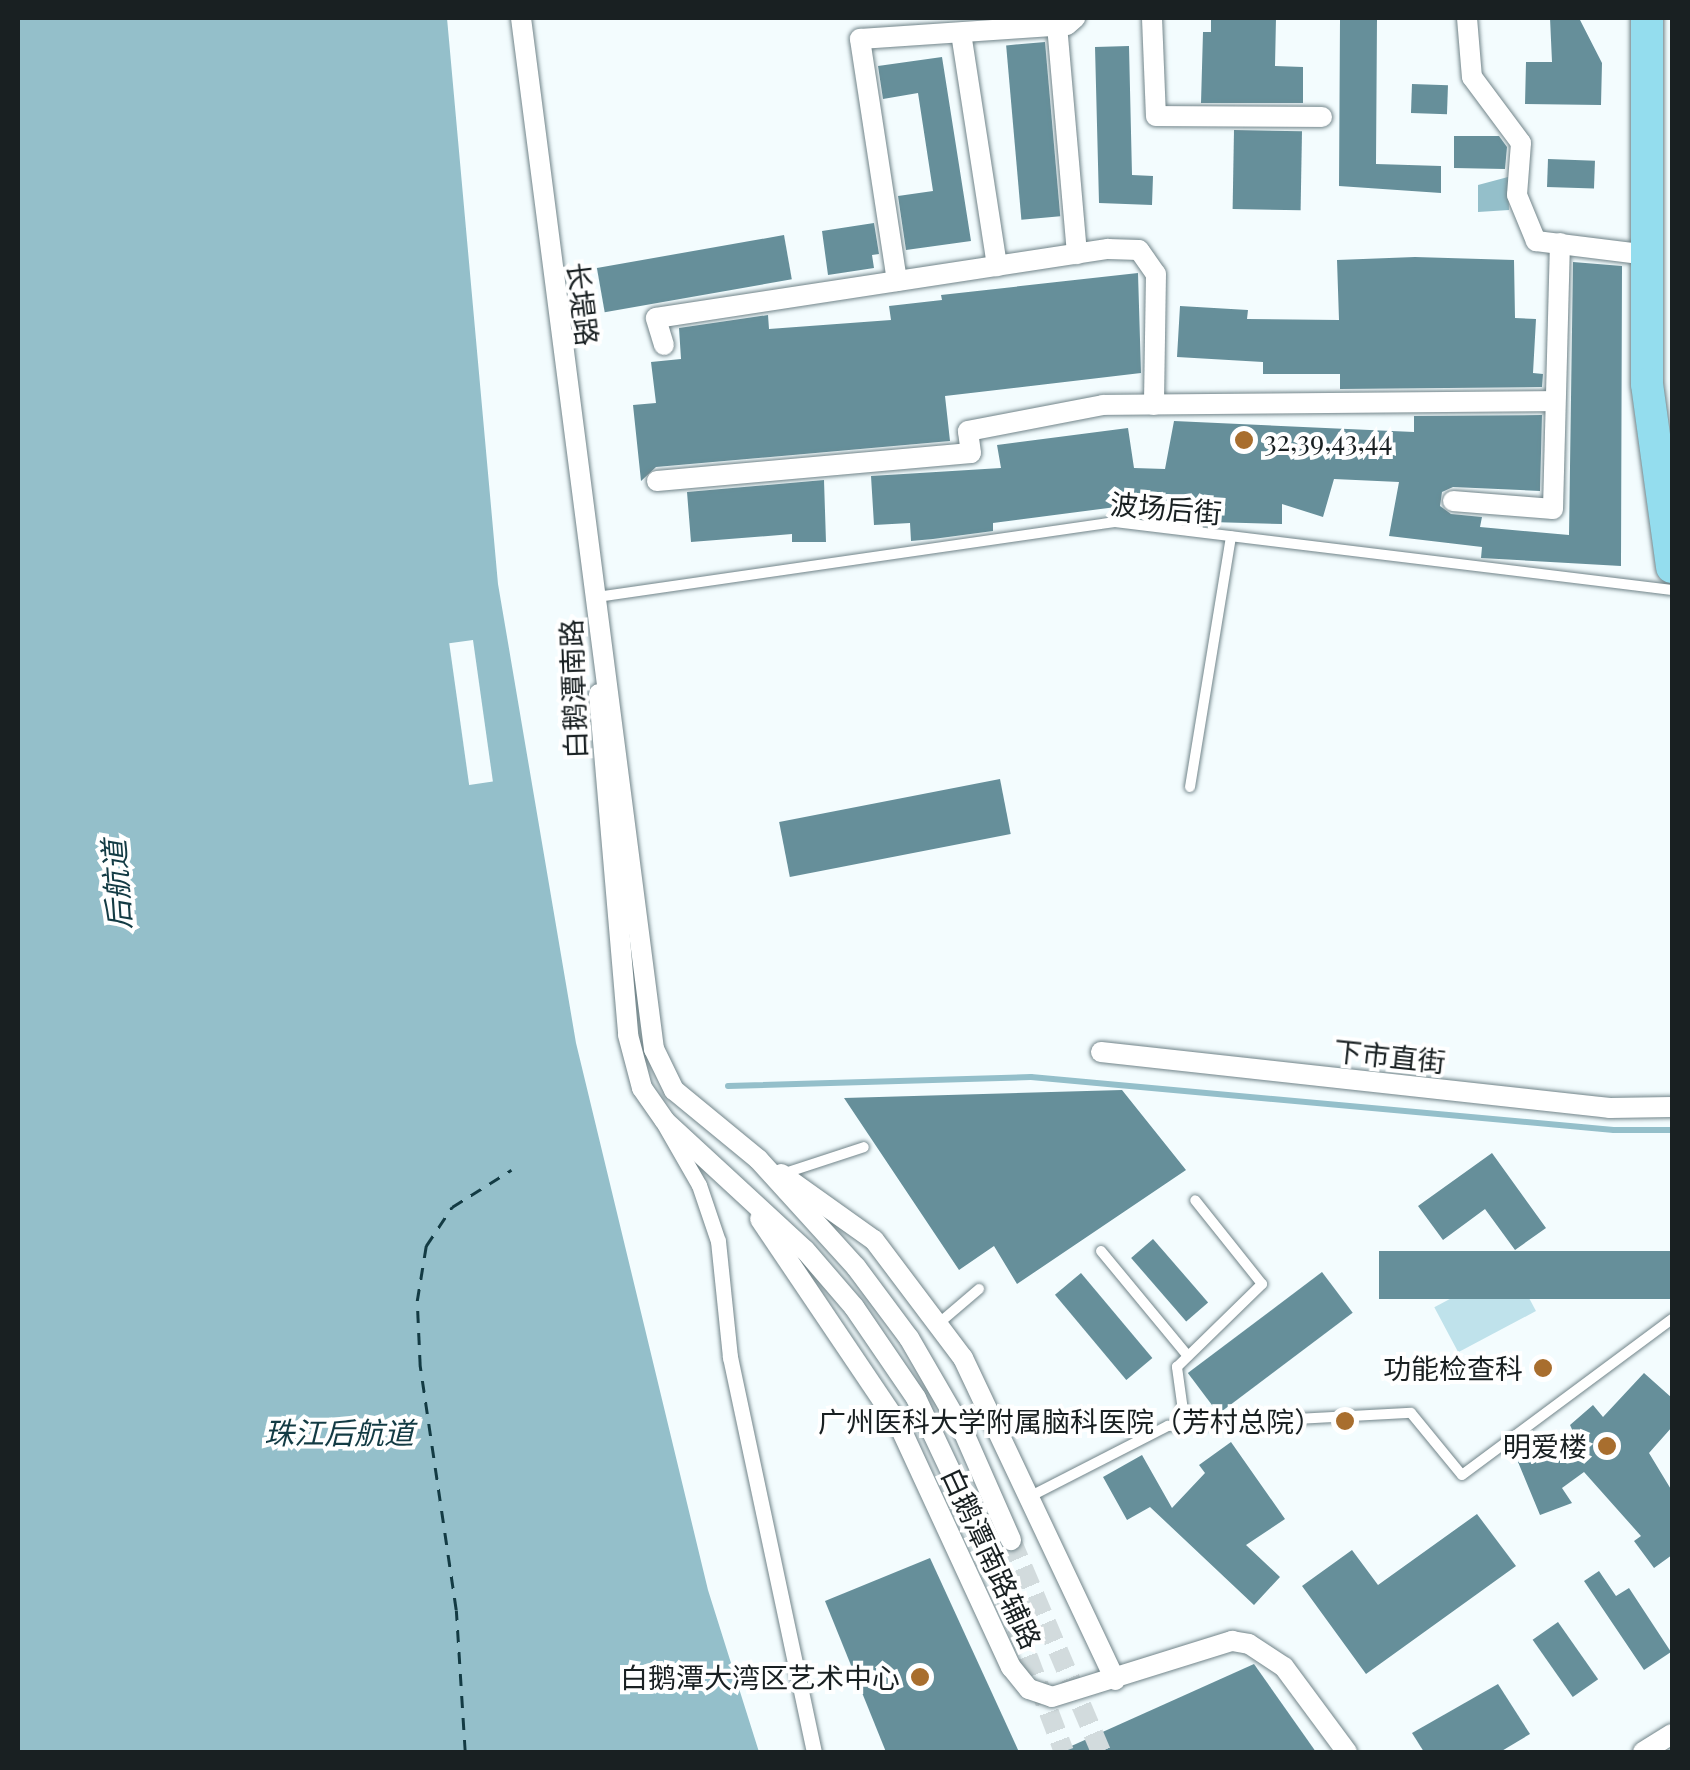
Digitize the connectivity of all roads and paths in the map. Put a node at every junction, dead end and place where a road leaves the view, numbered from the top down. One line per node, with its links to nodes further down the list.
1 (521, 18): 21 (street, 长堤路)
2 (1152, 18): 7 (street)
3 (1468, 18): 8 (street)
4 (1647, 18): 10 (main road)
5 (1066, 22): 6 (street); 9 (street)
6 (962, 33): 11 (street); 12 (street)
7 (1322, 118)
8 (1560, 244): 10 (street); 14 (street)
9 (1076, 254): 11 (street); 15 (street)
10 (1648, 255): 19 (main road)
11 (997, 266): 12 (street)
12 (897, 281): 13 (street)
13 (664, 345)
14 (1554, 401): 15 (street); 17 (street)
15 (1154, 405): 16 (street)
16 (658, 481)
17 (1454, 501)
18 (1231, 536): 20 (lane, 波场后街); 21 (lane, 波场后街); 22 (lane)
19 (1672, 567)
20 (1672, 590)
21 (597, 598): 25 (street, 白鹅潭南路); 27 (street, 白鹅潭南路)
22 (1190, 787)
23 (1101, 1052): 24 (street, 下市直街)
24 (1672, 1107)
25 (659, 1113): 29 (street, 白鹅潭南路); 42 (street)
26 (864, 1147): 28 (lane)
27 (758, 1160): 28 (street, 白鹅潭南路辅路); 38 (street, 白鹅潭南路)
28 (782, 1174): 34 (street, 白鹅潭南路辅路)
29 (736, 1185): 39 (street, 白鹅潭南路); 40 (street, 白鹅潭南路辅路)
30 (1195, 1200): 35 (lane)
31 (1101, 1251): 35 (lane)
32 (980, 1289): 34 (lane)
33 (1672, 1319): 36 (lane)
34 (938, 1324): 37 (street, 白鹅潭南路辅路)
35 (1188, 1356): 36 (lane)
36 (1185, 1425): 37 (lane)
37 (1032, 1496): 40 (street, 白鹅潭南路辅路)
38 (1011, 1540)
39 (984, 1544)
40 (1115, 1680): 43 (street)
41 (1672, 1734): 44 (street)
42 (814, 1752)
43 (1347, 1752)
44 (1643, 1752)

